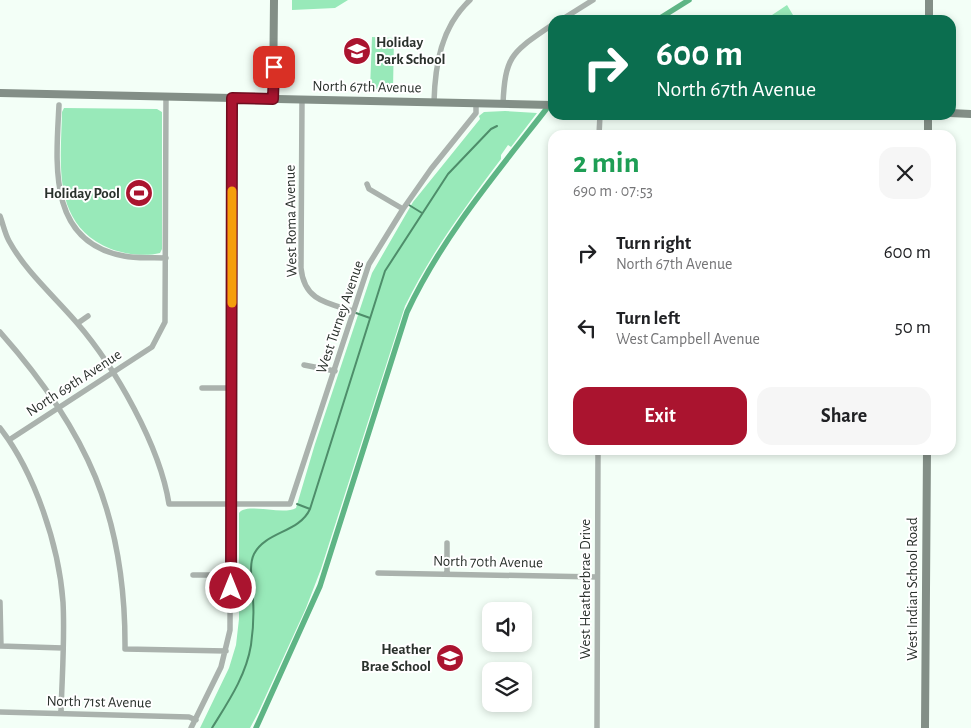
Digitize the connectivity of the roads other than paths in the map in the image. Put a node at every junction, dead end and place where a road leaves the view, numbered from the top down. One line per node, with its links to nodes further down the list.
1 (274, 0): 11 (main road)
2 (470, 0): 13 (street)
3 (593, 0): 5 (street)
4 (929, 0): 6 (main road)
5 (569, 15)
6 (929, 15)
7 (548, 28): 15 (street)
8 (0, 93): 9 (main road, North 67th Avenue)
9 (166, 97): 10 (main road, North 67th Avenue); 23 (street)
10 (232, 98): 11 (main road, North 67th Avenue); 32 (street)
11 (273, 99): 12 (main road, North 67th Avenue)
12 (302, 100): 13 (main road, North 67th Avenue); 24 (street, West Roma Avenue)
13 (434, 102): 14 (main road, North 67th Avenue)
14 (476, 103): 15 (main road, North 67th Avenue); 21 (street, West Turney Avenue)
15 (503, 104): 17 (main road, North 67th Avenue)
16 (59, 105): 23 (street)
17 (548, 105)
18 (956, 113): 19 (main road)
19 (971, 114)
20 (367, 184): 21 (street)
21 (403, 209): 24 (street, West Turney Avenue)
22 (0, 216): 26 (street)
23 (166, 258): 30 (street, North 69th Avenue)
24 (352, 311): 29 (street, West Turney Avenue)
25 (88, 316): 26 (street)
26 (78, 323): 30 (street)
27 (0, 332): 33 (street)
28 (304, 365): 29 (street)
29 (335, 371): 38 (street, West Turney Avenue)
30 (113, 373): 33 (street, North 69th Avenue); 38 (street)
31 (202, 388): 32 (street)
32 (231, 388): 38 (street)
33 (60, 407): 35 (street, North 69th Avenue); 48 (street)
34 (0, 428): 35 (street)
35 (9, 440): 47 (street)
36 (598, 455): 44 (street, West Heatherbrae Drive)
37 (927, 455): 54 (main road, West Indian School Road)
38 (232, 504): 43 (street)
39 (447, 543): 41 (street)
40 (378, 573): 41 (street, North 70th Avenue)
41 (447, 574): 44 (street, North 70th Avenue)
42 (193, 575): 43 (street)
43 (231, 575): 48 (street)
44 (597, 577): 53 (street, West Heatherbrae Drive)
45 (0, 602): 46 (street)
46 (0, 646): 47 (street)
47 (63, 648): 50 (street)
48 (226, 651): 51 (street)
49 (0, 712): 50 (street, North 71st Avenue)
50 (61, 713): 51 (street, North 71st Avenue)
51 (196, 720): 52 (street)
52 (191, 728)
53 (597, 728)
54 (925, 728)

